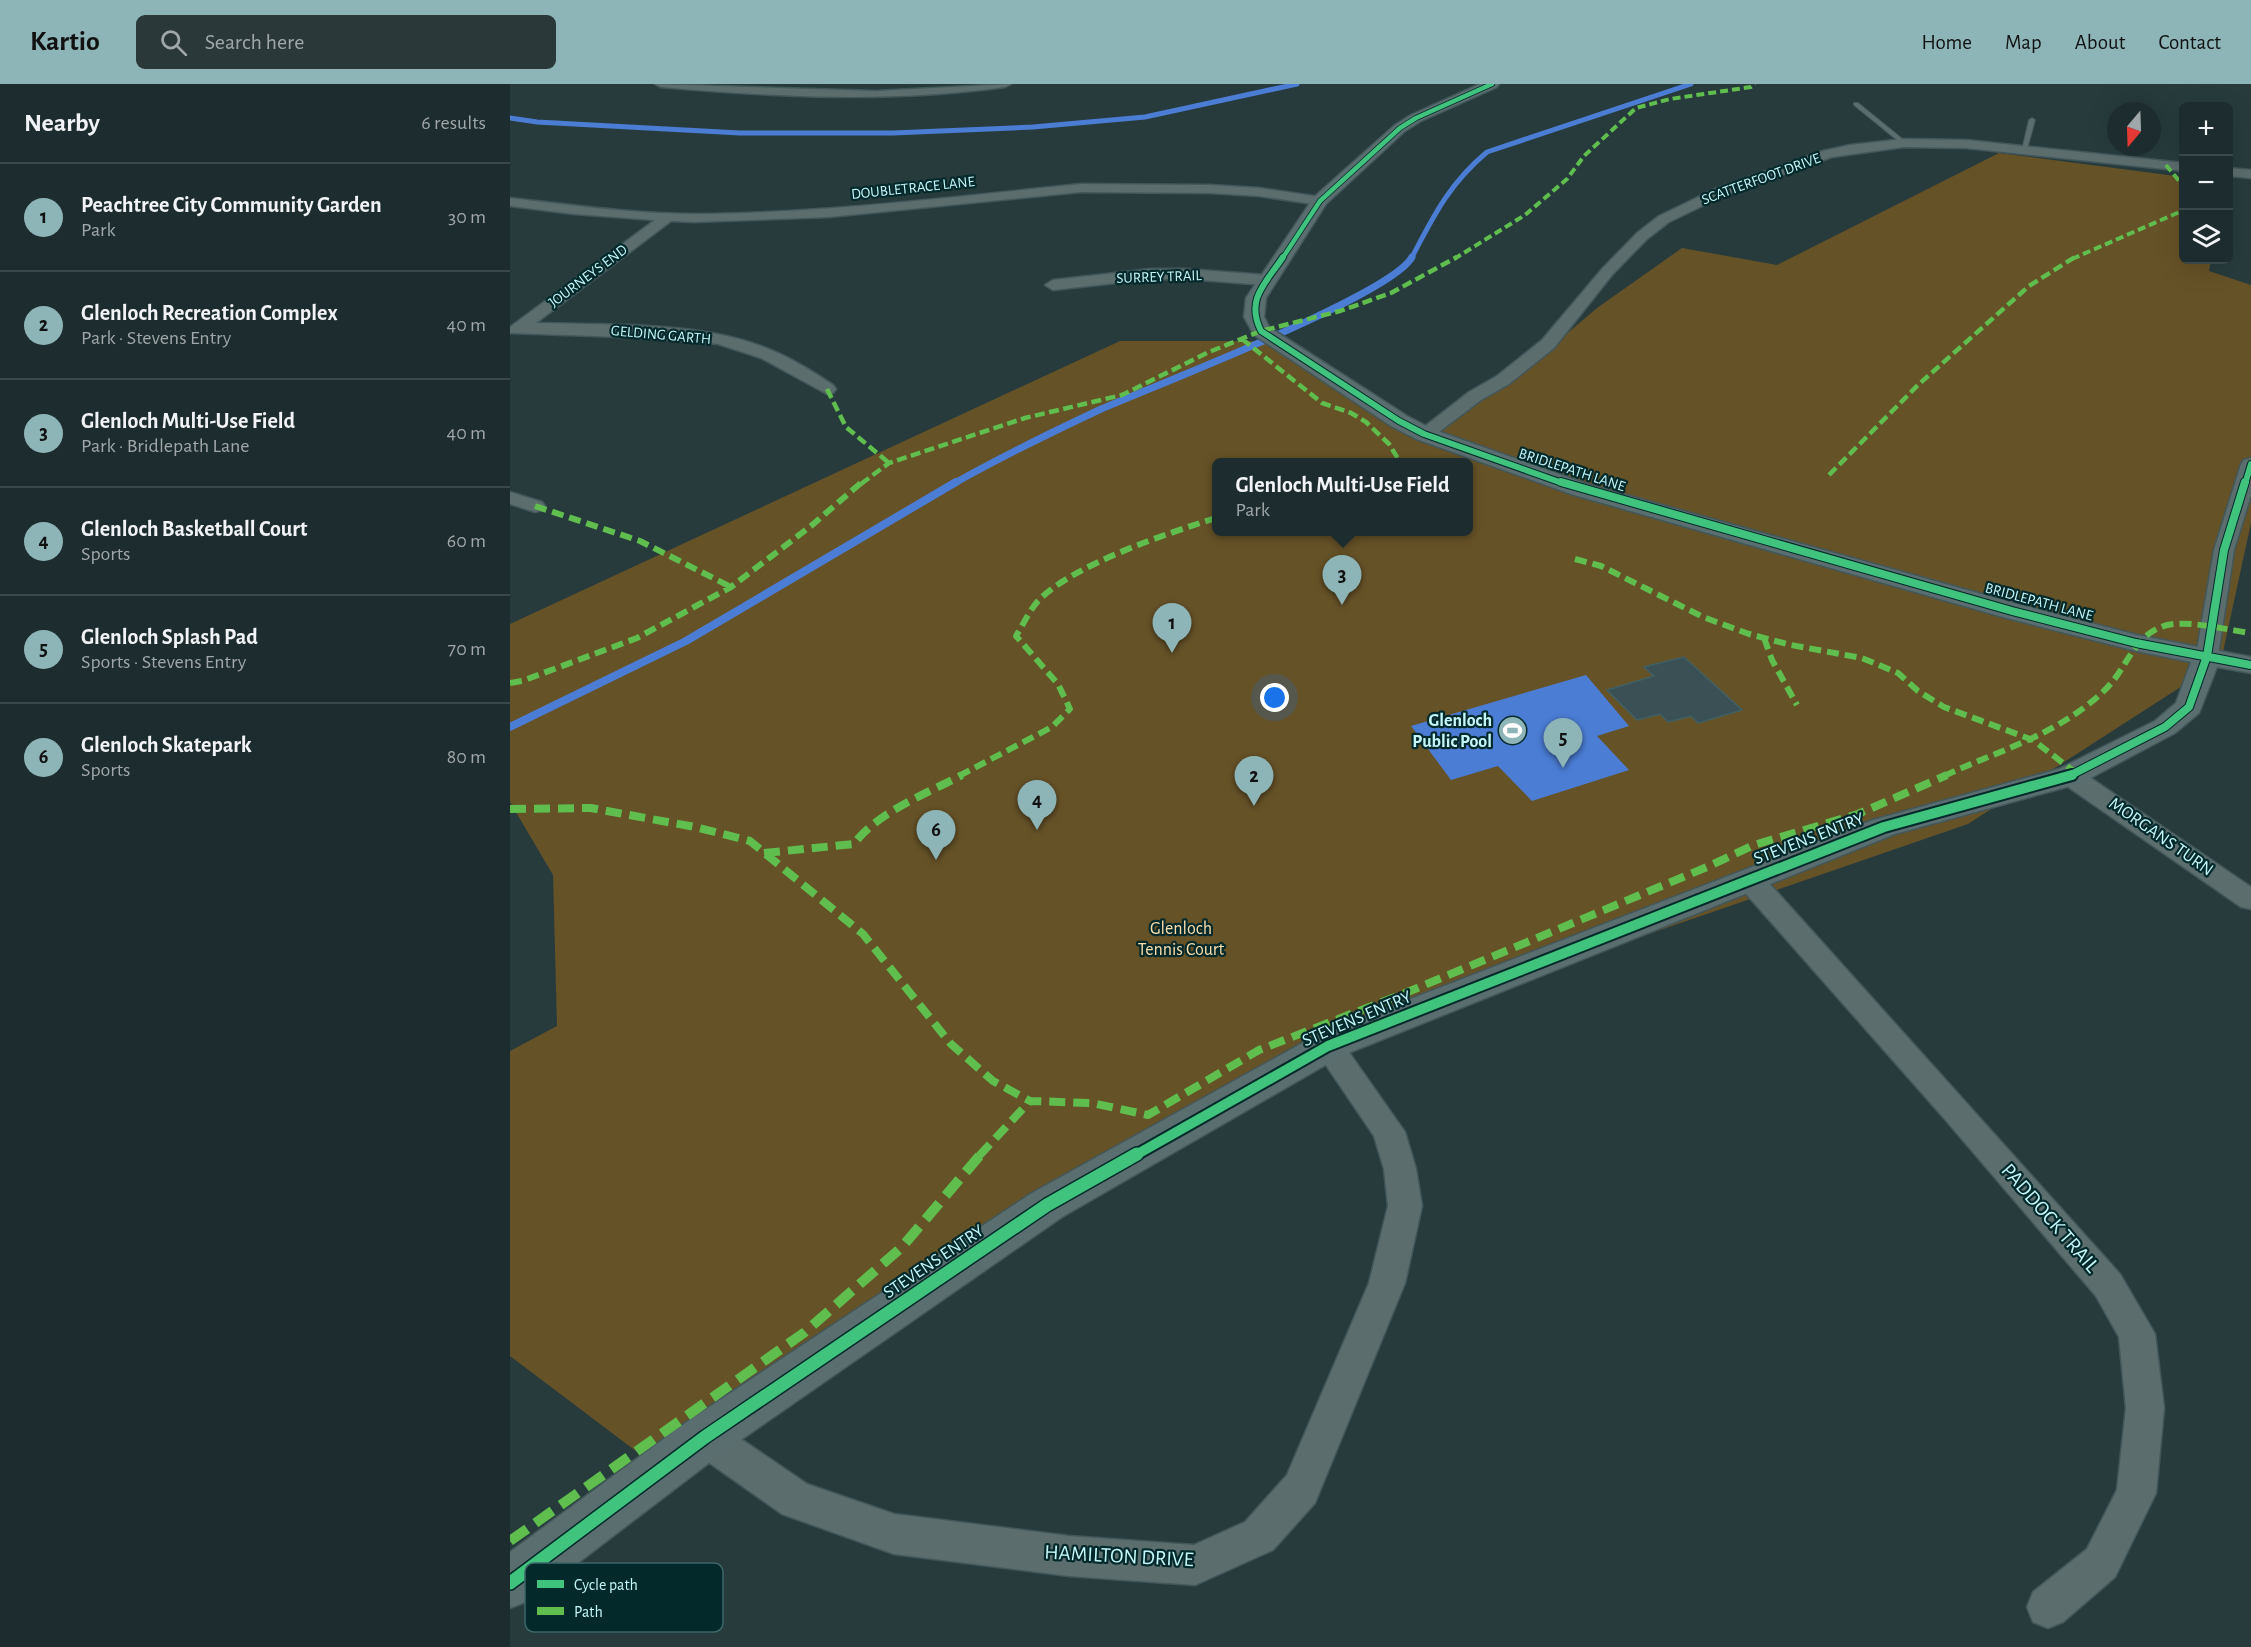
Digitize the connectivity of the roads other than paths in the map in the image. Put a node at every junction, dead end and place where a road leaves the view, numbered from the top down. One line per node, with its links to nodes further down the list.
1 (661, 84): 4 (street)
2 (1005, 84): 4 (street)
3 (1492, 84): 12 (street, BRIDLEPATH LANE)
4 (753, 87)
5 (1856, 104): 7 (lane)
6 (2032, 120): 8 (lane)
7 (1904, 143): 8 (street, SCATTERFOOT DRIVE); 19 (street, SCATTERFOOT DRIVE)
8 (2024, 149): 9 (street, SCATTERFOOT DRIVE)
9 (2179, 166)
10 (2233, 172): 11 (street)
11 (2251, 174)
12 (1320, 201): 14 (street, DOUBLETRACE LANE); 15 (street, BRIDLEPATH LANE)
13 (510, 202): 14 (street, DOUBLETRACE LANE)
14 (666, 218): 17 (street, JOURNEYS END)
15 (1266, 280): 16 (street, SURREY TRAIL); 19 (street, BRIDLEPATH LANE)
16 (1053, 285)
17 (515, 331): 18 (street, GELDING GARTH)
18 (827, 389)
19 (1424, 434): 23 (street, BRIDLEPATH LANE)
20 (2251, 464): 23 (street)
21 (510, 498): 22 (street)
22 (535, 506)
23 (2206, 656): 24 (street, BRIDLEPATH LANE); 25 (street, STEVENS ENTRY)
24 (2251, 665)
25 (2070, 776): 26 (street, STEVENS ENTRY); 27 (street, MORGANS TURN)
26 (1750, 880): 28 (street, STEVENS ENTRY); 33 (street, PADDOCK TRAIL)
27 (2251, 900)
28 (1328, 1046): 29 (street, STEVENS ENTRY); 29 (street, HAMILTON DRIVE)
29 (705, 1437): 30 (street, STEVENS ENTRY)
30 (537, 1563)
31 (525, 1572): 32 (street, STEVENS ENTRY)
32 (510, 1583)
33 (2048, 1607)

